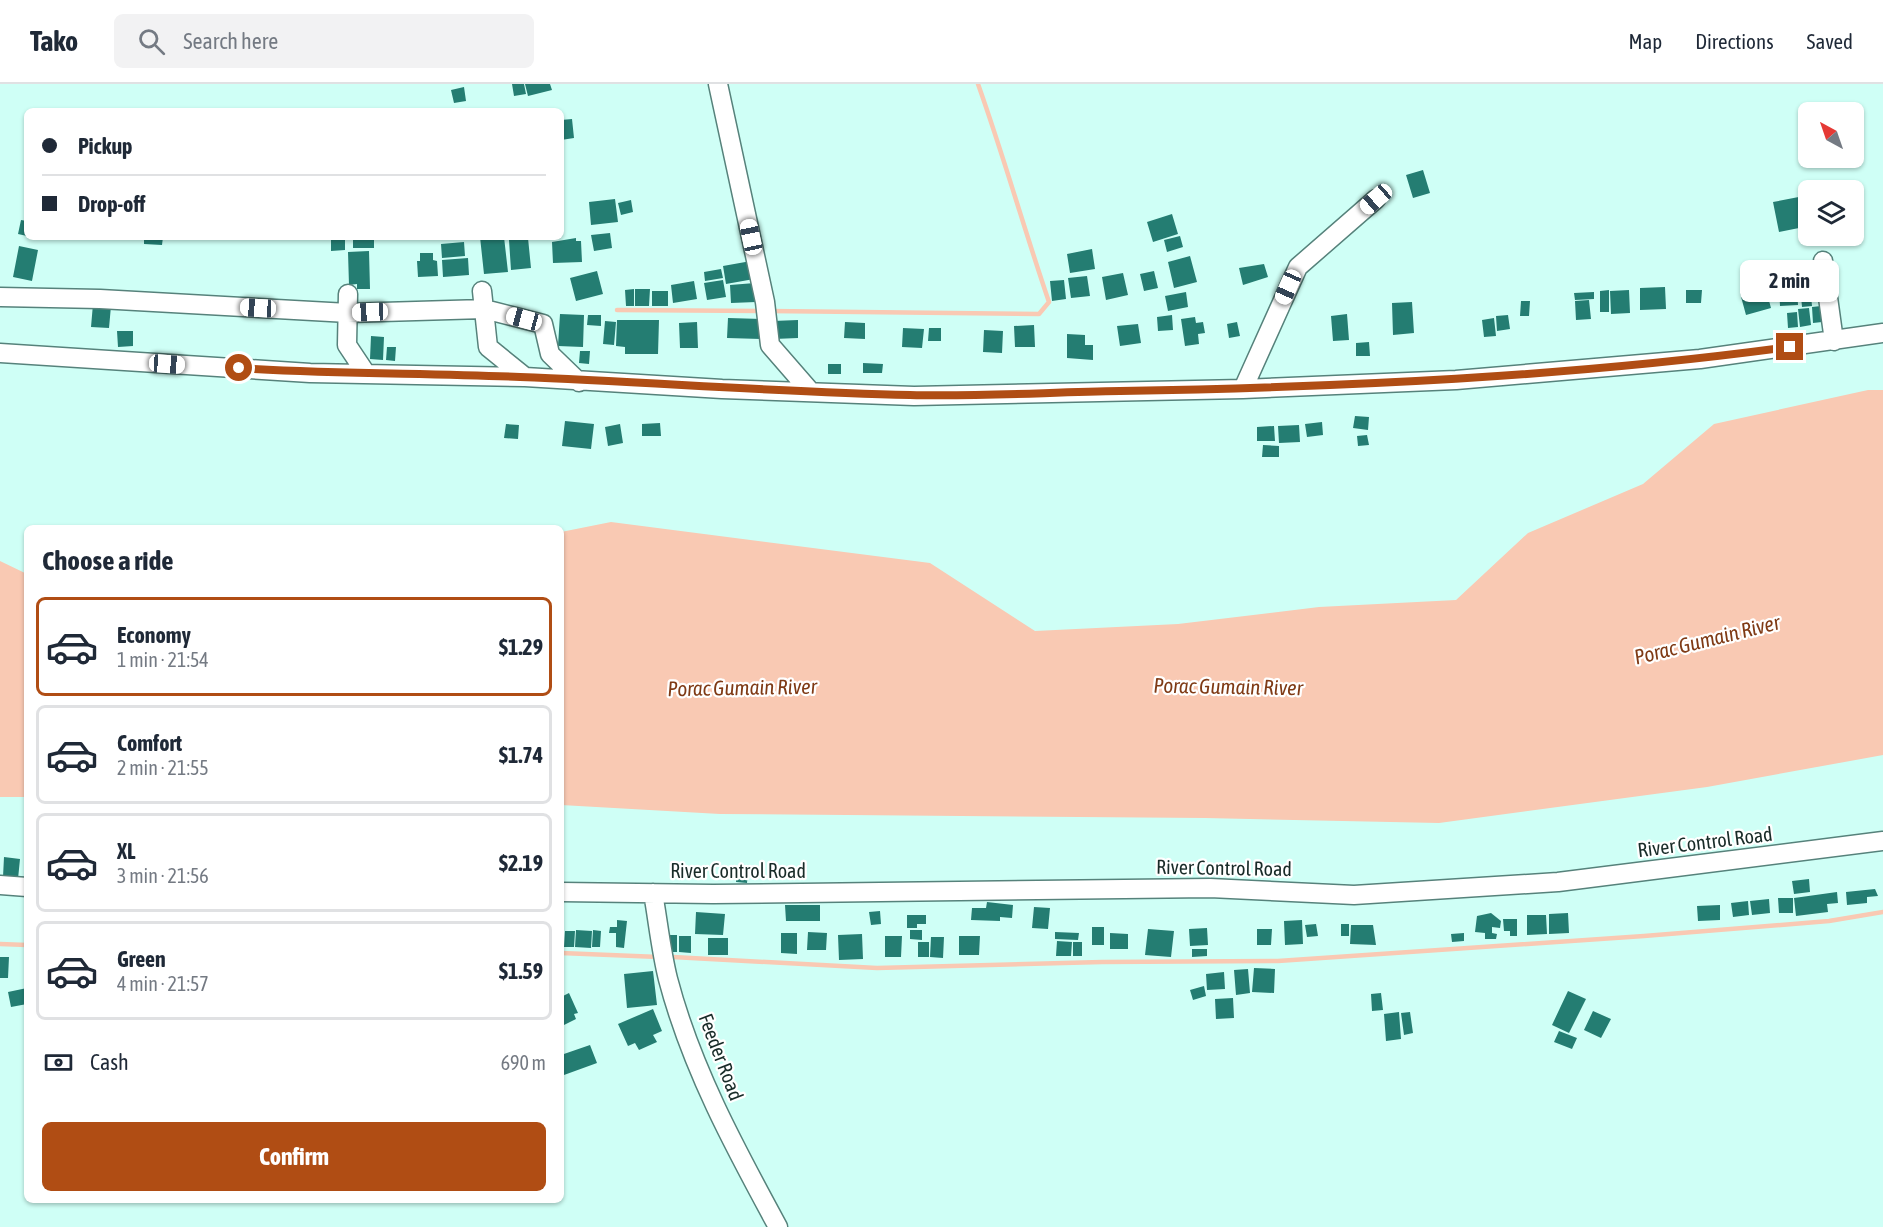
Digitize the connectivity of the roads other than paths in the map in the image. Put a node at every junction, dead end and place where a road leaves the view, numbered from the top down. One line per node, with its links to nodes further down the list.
1 (718, 84): 14 (street)
2 (1376, 199): 13 (street)
3 (1823, 261): 8 (street)
4 (0, 297): 6 (street)
5 (483, 300): 6 (street); 11 (street); 12 (street)
6 (348, 304): 10 (street)
7 (1883, 333): 8 (street)
8 (1834, 341): 13 (street)
9 (0, 353): 10 (street)
10 (365, 372): 11 (street)
11 (525, 377): 12 (street)
12 (579, 382): 14 (street)
13 (1243, 389): 14 (street)
14 (810, 392)
15 (1883, 842): 19 (street, River Control Road)
16 (0, 885): 17 (street)
17 (24, 887)
18 (564, 892): 19 (street, River Control Road)
19 (653, 893): 20 (street, Feeder Road)
20 (778, 1227)

